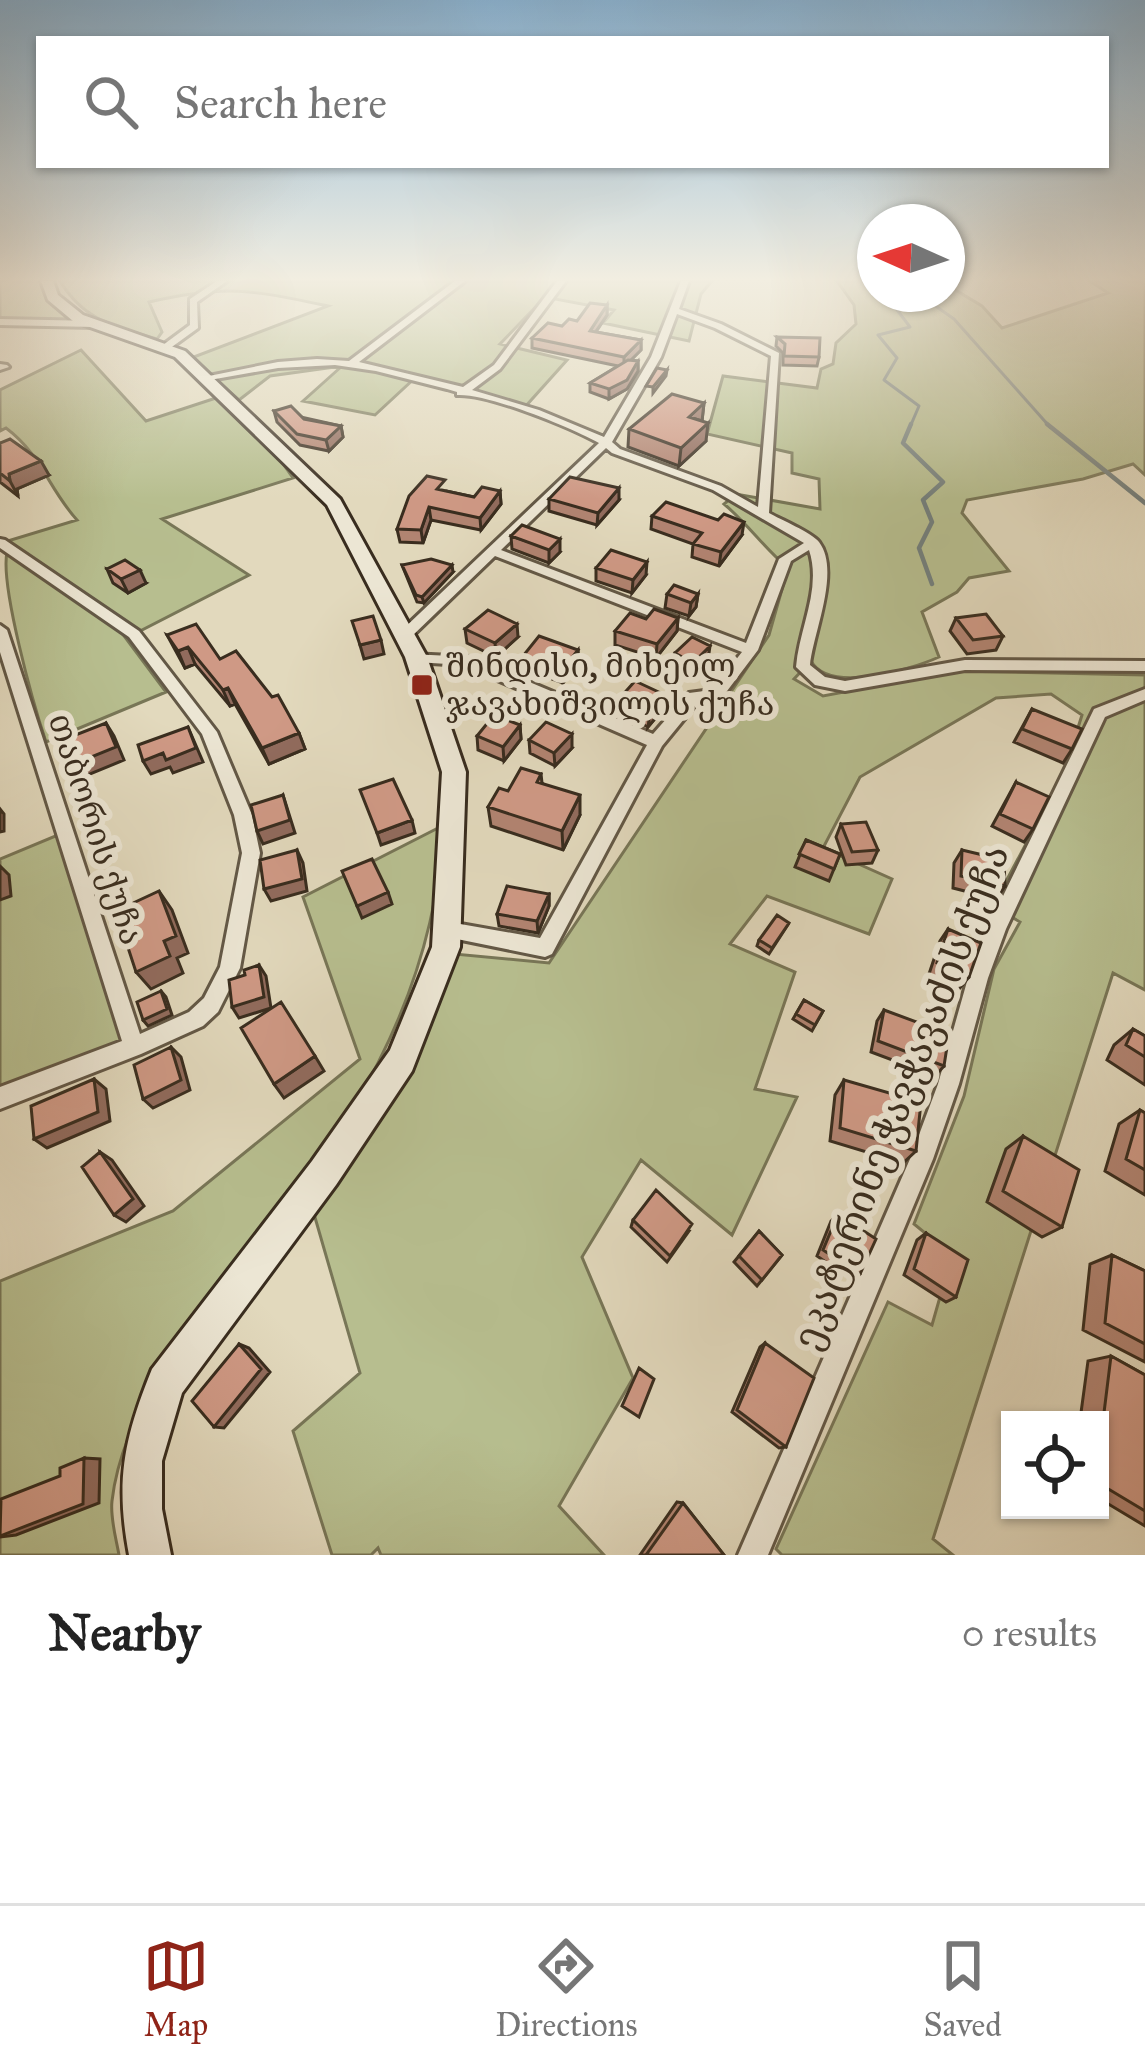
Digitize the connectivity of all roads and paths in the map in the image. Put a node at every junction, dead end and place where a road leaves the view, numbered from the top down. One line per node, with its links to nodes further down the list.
1 (174, 354): 7 (main road)
2 (365, 354): 6 (street)
3 (507, 354): 8 (street)
4 (657, 354): 9 (street)
5 (773, 354): 10 (street)
6 (351, 364): 7 (street); 8 (street)
7 (204, 377): 15 (main road)
8 (461, 393): 9 (street)
9 (608, 440): 10 (street); 13 (street)
10 (764, 511): 12 (street)
11 (0, 542): 21 (street)
12 (813, 543): 16 (street); 17 (street)
13 (491, 550): 15 (street); 16 (street)
14 (0, 630): 21 (street, თაბორის ქუჩა)
15 (411, 646): 19 (street); 20 (main road)
16 (751, 650): 19 (street)
17 (1145, 666)
18 (1145, 694): 24 (street, ეკატერინე ჭავჭავაძის ქუჩა)
19 (656, 742): 20 (street)
20 (449, 930): 23 (main road)
21 (134, 1047): 22 (street)
22 (0, 1098)
23 (150, 1555)
24 (753, 1555)

